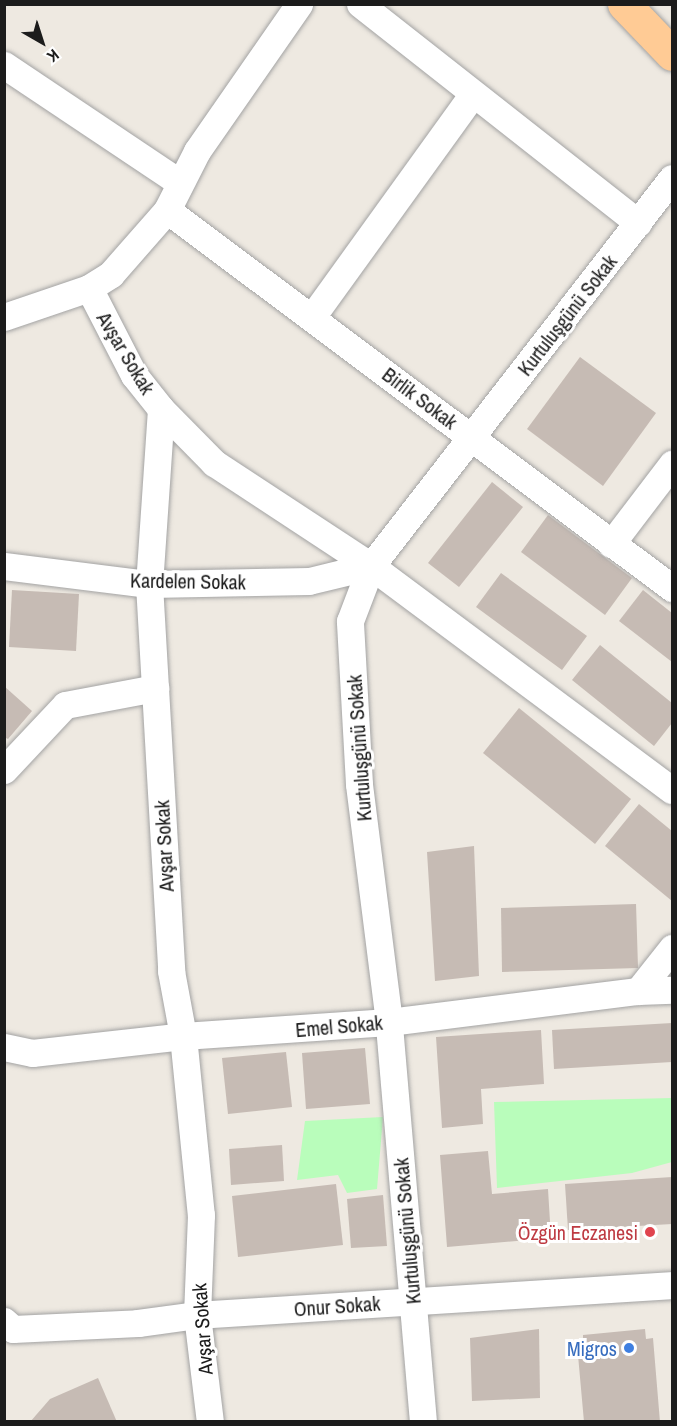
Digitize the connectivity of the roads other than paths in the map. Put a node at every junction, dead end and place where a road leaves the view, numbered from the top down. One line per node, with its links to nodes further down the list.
1 (299, 4): 8 (street)
2 (360, 4): 6 (street)
3 (624, 4): 4 (main road)
4 (672, 54)
5 (4, 65): 8 (street)
6 (473, 94): 10 (street); 13 (street)
7 (672, 178): 10 (street, Kurtuluşgünü Sokak)
8 (179, 182): 9 (street)
9 (167, 210): 11 (street); 13 (street, Birlik Sokak)
10 (638, 223): 15 (street, Kurtuluşgünü Sokak)
11 (89, 288): 12 (street); 14 (street, Avşar Sokak)
12 (4, 317)
13 (312, 317): 15 (street, Birlik Sokak)
14 (161, 409): 19 (street); 20 (street, Avşar Sokak)
15 (473, 438): 17 (street, Birlik Sokak); 19 (street, Kurtuluşgünü Sokak)
16 (672, 464): 17 (street)
17 (611, 544): 21 (street, Birlik Sokak)
18 (4, 566): 20 (street, Kardelen Sokak)
19 (371, 566): 20 (street, Kardelen Sokak); 24 (street); 28 (street, Kurtuluşgünü Sokak)
20 (149, 584): 22 (street, Avşar Sokak)
21 (672, 588)
22 (155, 688): 23 (street); 29 (street, Avşar Sokak)
23 (4, 770)
24 (672, 790)
25 (672, 948): 27 (street)
26 (672, 990): 27 (street, Emel Sokak)
27 (638, 991): 28 (street, Emel Sokak)
28 (389, 1022): 29 (street, Emel Sokak); 32 (street, Kurtuluşgünü Sokak)
29 (183, 1036): 30 (street, Emel Sokak); 33 (street, Avşar Sokak)
30 (4, 1047)
31 (672, 1285): 32 (street, Onur Sokak)
32 (412, 1300): 33 (street, Onur Sokak); 36 (street, Kurtuluşgünü Sokak)
33 (197, 1315): 34 (street, Onur Sokak); 35 (street, Avşar Sokak)
34 (7, 1331)
35 (210, 1422)
36 (423, 1422)

